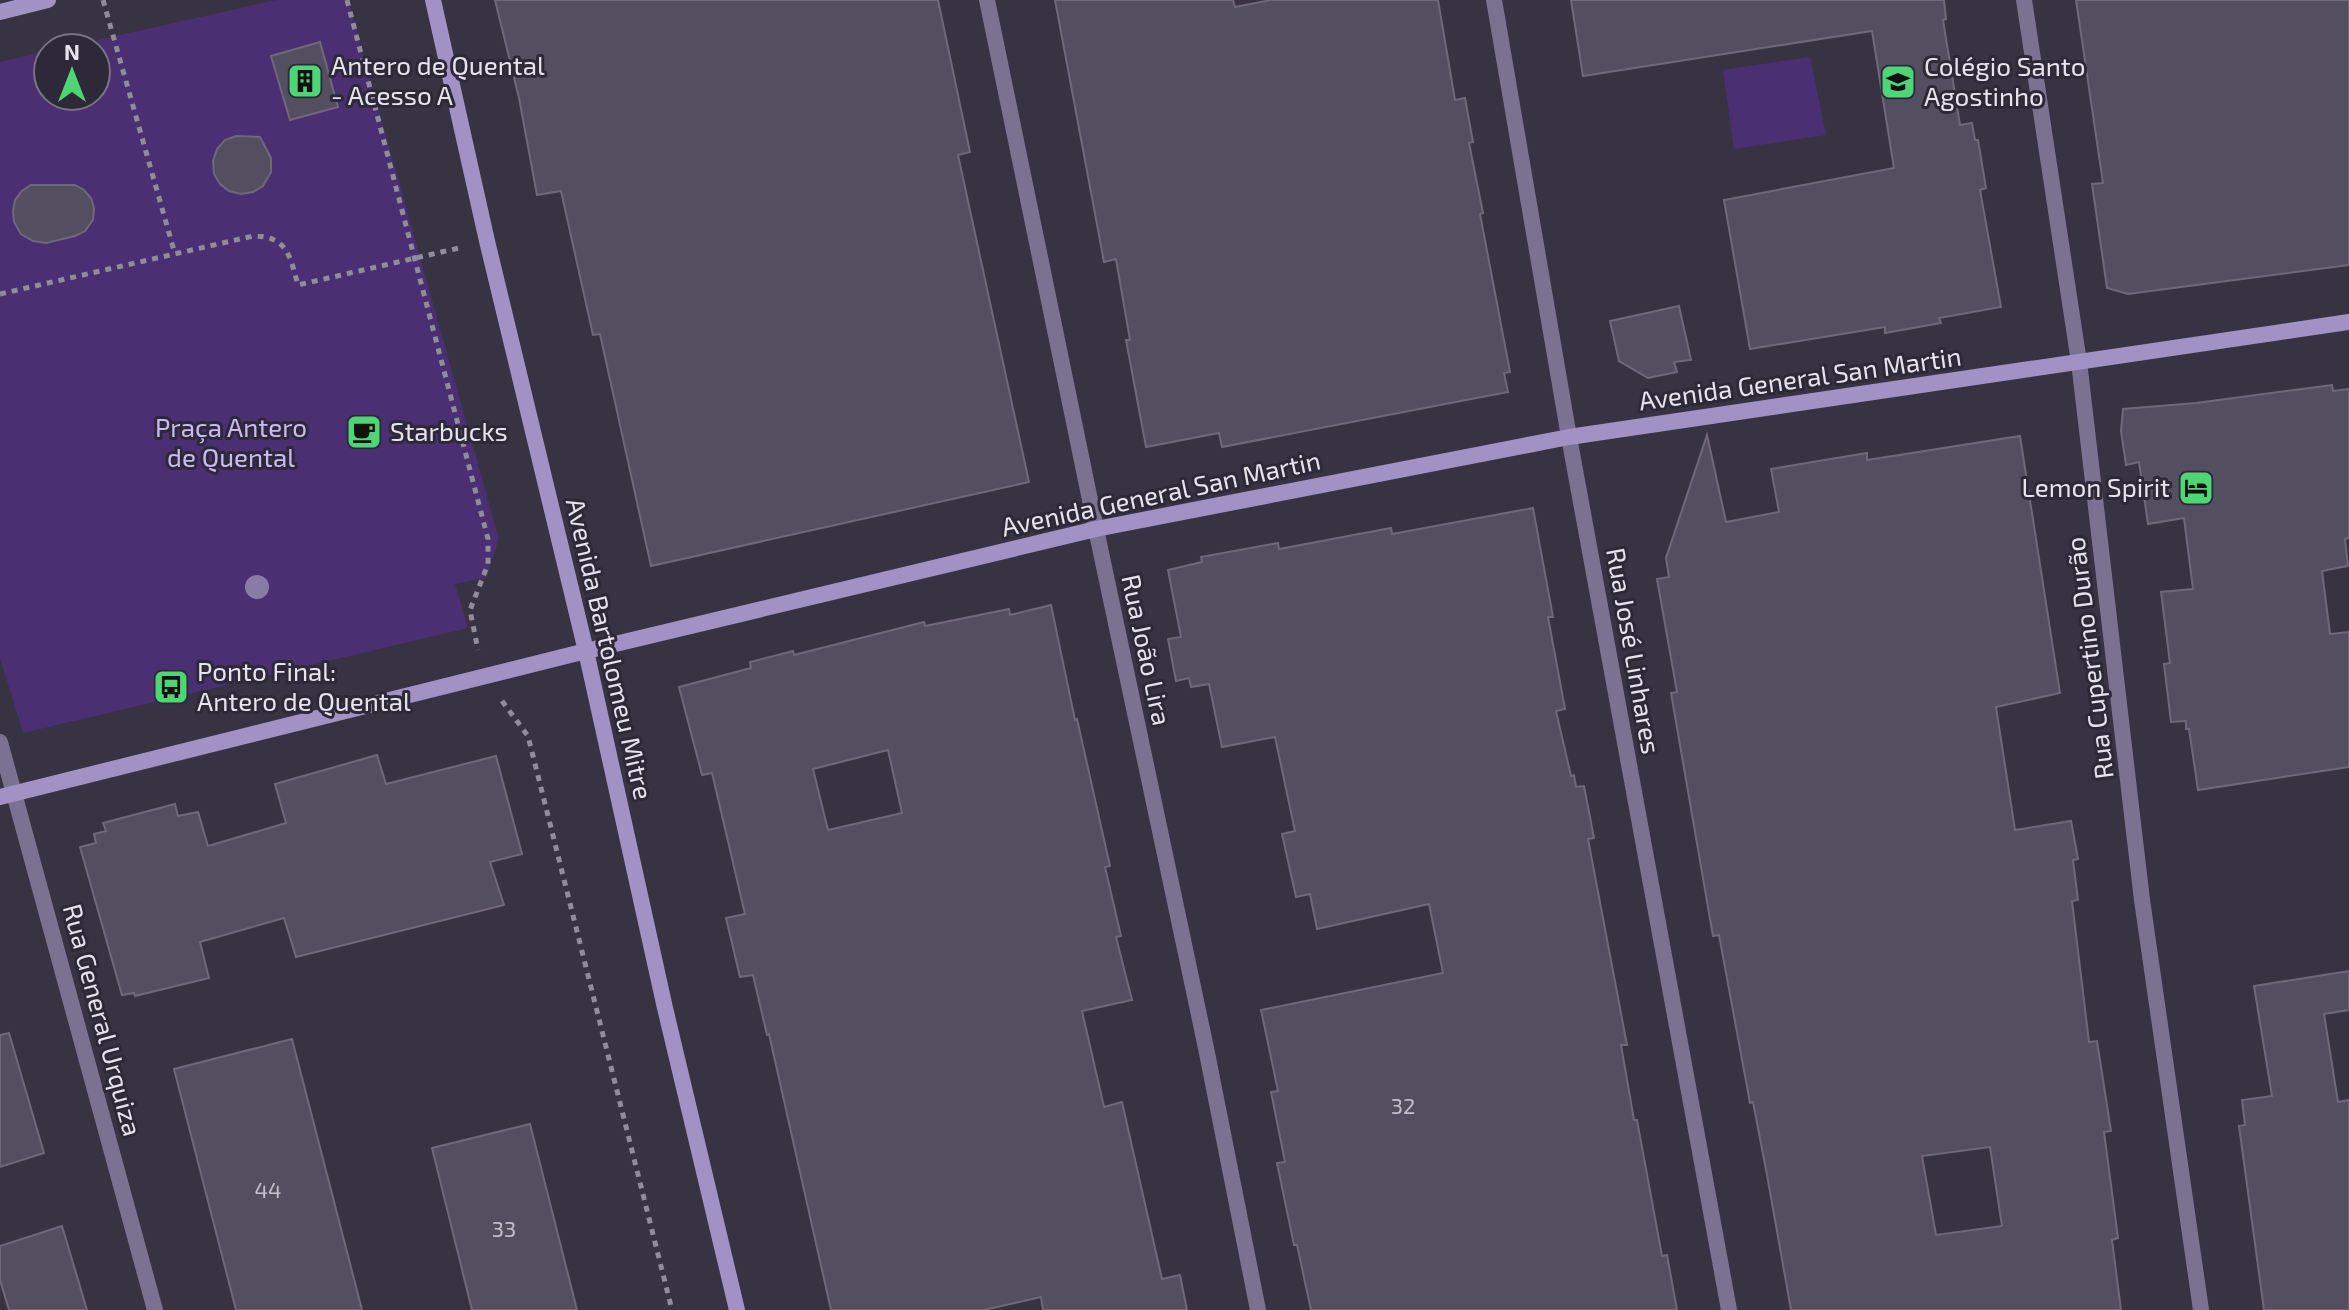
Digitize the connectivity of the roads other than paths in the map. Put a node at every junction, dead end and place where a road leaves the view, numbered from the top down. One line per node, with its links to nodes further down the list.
1 (48, 0): 6 (main road)
2 (433, 0): 11 (main road, Avenida Bartolomeu Mitre)
3 (987, 0): 10 (street, Rua João Lira)
4 (1494, 0): 9 (street, Rua José Linhares)
5 (2024, 0): 8 (street, Rua Cupertino Durão)
6 (0, 12)
7 (2349, 322): 8 (main road, Avenida General San Martin)
8 (2079, 362): 9 (main road, Avenida General San Martin); 18 (street, Rua Cupertino Durão)
9 (1569, 437): 10 (main road, Avenida General San Martin); 17 (street, Rua José Linhares)
10 (1096, 529): 11 (main road, Avenida General San Martin); 16 (street, Rua João Lira)
11 (586, 651): 13 (main road, Avenida General San Martin); 15 (main road, Avenida Bartolomeu Mitre)
12 (0, 742): 13 (street, Rua General Urquiza)
13 (7, 795): 14 (street, Rua General Urquiza)
14 (155, 1310)
15 (737, 1310)
16 (1258, 1310)
17 (1729, 1310)
18 (2201, 1310)

